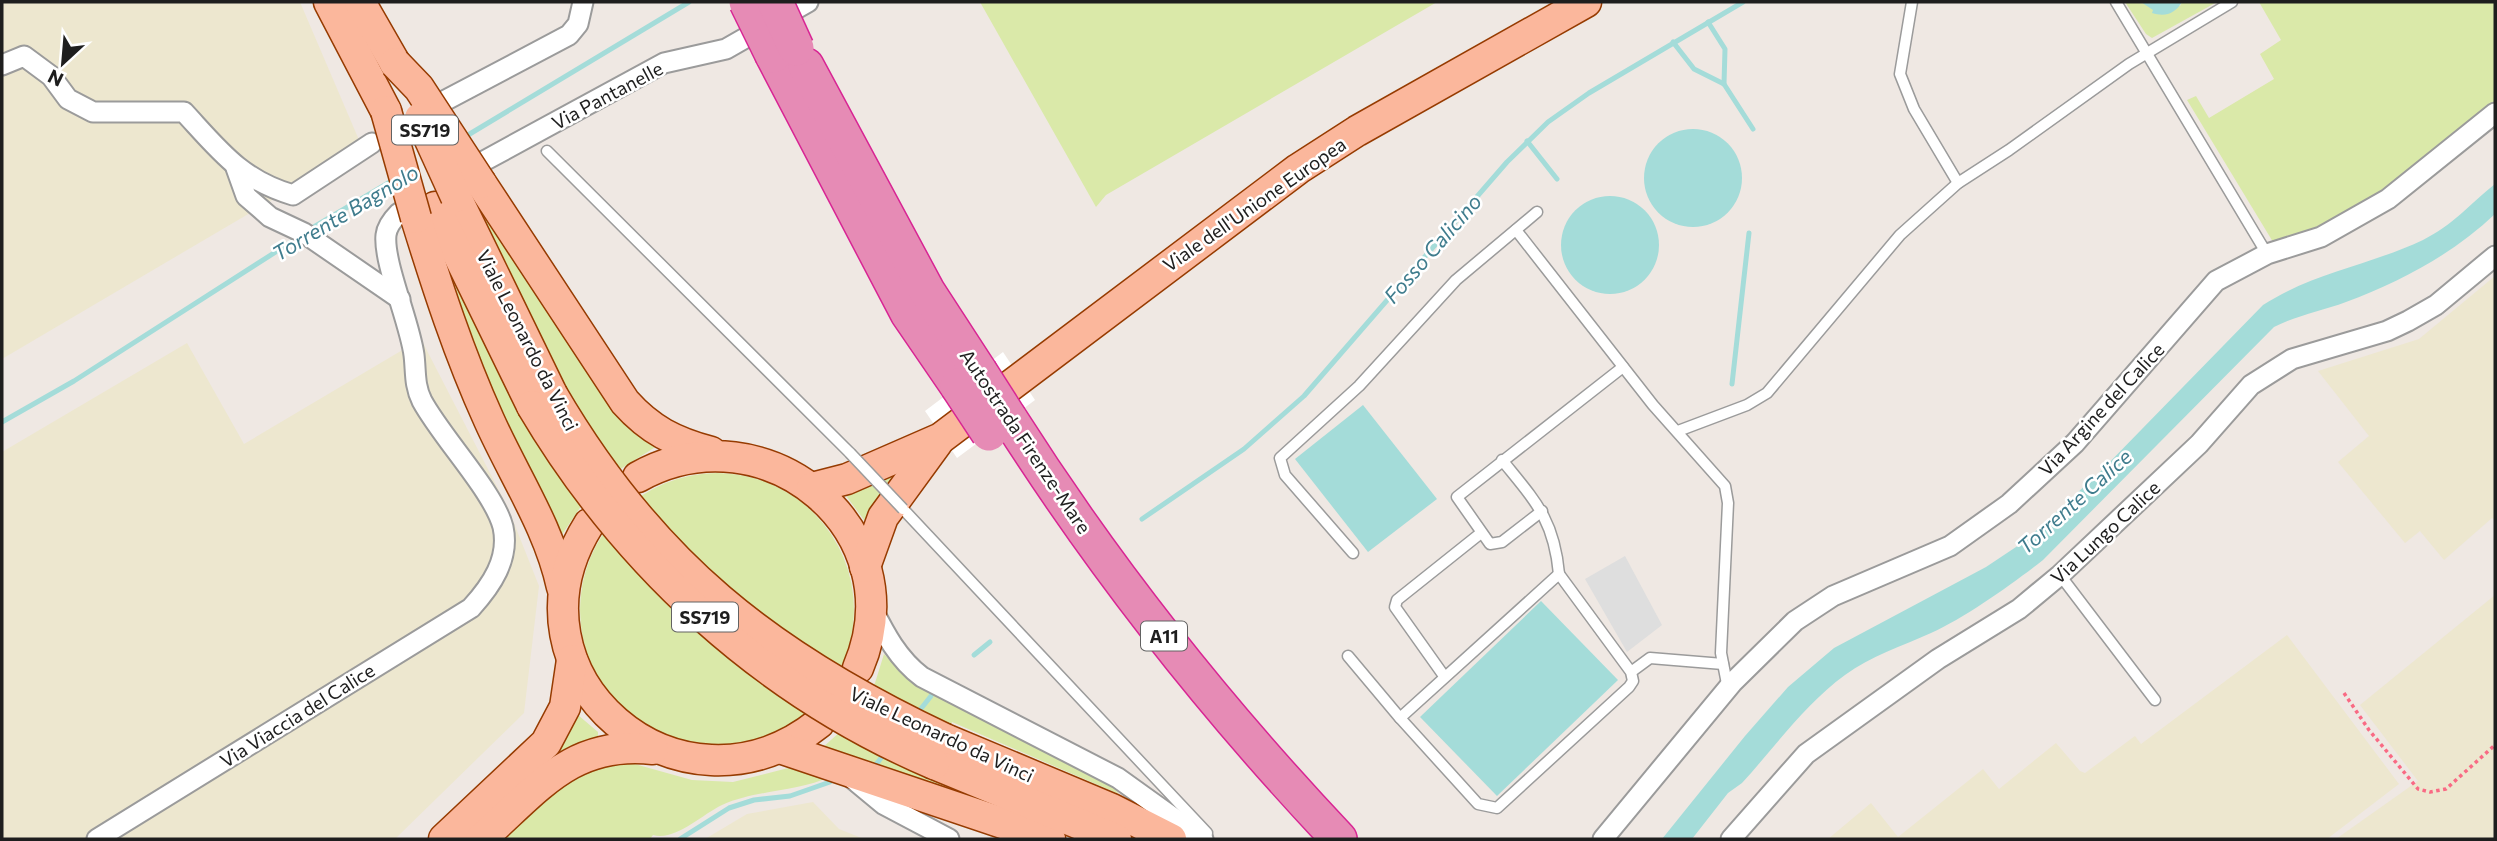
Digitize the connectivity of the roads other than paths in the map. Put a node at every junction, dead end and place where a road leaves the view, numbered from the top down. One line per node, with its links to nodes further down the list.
1 (329, 2): 20 (main road, SS719, bridge)
2 (360, 2): 20 (main road, bridge)
3 (583, 2): 14 (street)
4 (747, 2): 11 (highway, Autostrada Firenze-Mare / A11, bridge)
5 (775, 2): 11 (highway, Autostrada Firenze-Mare / A11, bridge)
6 (808, 2): 20 (street, Via Pantanelle)
7 (1586, 2): 29 (main road, Viale dell'Unione Europea)
8 (1912, 2): 19 (lane)
9 (2116, 2): 12 (lane)
10 (2232, 2): 12 (lane)
11 (785, 51): 27 (highway, Autostrada Firenze-Mare / A11, bridge)
12 (2147, 53): 19 (lane); 23 (lane)
13 (2, 65): 18 (street)
14 (446, 100)
15 (2495, 113): 23 (street, Via Argine del Calice)
16 (372, 143): 18 (street)
17 (547, 151): 64 (lane, bridge)
18 (236, 167): 25 (street)
19 (1958, 183): 28 (lane)
20 (445, 197): 25 (street); 30 (main road); 41 (main road); 55 (main road, Viale Leonardo da Vinci / SS719, bridge)
21 (1537, 212): 22 (lane)
22 (1516, 230): 26 (lane); 37 (lane)
23 (2267, 254): 49 (street, Via Argine del Calice)
24 (2495, 256): 40 (street, Via Lungo Calice)
25 (400, 299): 58 (street, Via Viaccia del Calice)
26 (1623, 367): 28 (lane); 31 (lane)
27 (999, 426): 65 (highway, Autostrada Firenze-Mare / A11); 66 (highway, Autostrada Firenze-Mare / A11)
28 (1678, 431): 45 (lane)
29 (941, 438): 33 (main road, Viale dell'Unione Europea); 38 (main road, Viale dell'Unione Europea)
30 (720, 455): 32 (main road, Viale dell'Unione Europea); 33 (main road, Viale dell'Unione Europea)
31 (1502, 460): 34 (lane); 36 (lane)
32 (638, 477)
33 (812, 488): 38 (main road, Viale dell'Unione Europea)
34 (1542, 510): 36 (lane); 39 (lane)
35 (589, 524): 41 (main road)
36 (1481, 533): 48 (lane)
37 (1353, 553)
38 (864, 567): 42 (main road, Viale dell'Unione Europea)
39 (1559, 574): 47 (lane); 48 (lane)
40 (2060, 575): 50 (lane); 68 (street, Via Lungo Calice)
41 (564, 597): 44 (main road)
42 (870, 606): 46 (main road, Viale dell'Unione Europea); 57 (street, Viale Leonardo da Vinci)
43 (1348, 656): 51 (lane)
44 (572, 660): 54 (main road); 59 (main road)
45 (1723, 664): 47 (lane); 49 (lane)
46 (858, 667)
47 (1632, 672): 51 (lane)
48 (1444, 676): 51 (lane)
49 (1728, 689): 67 (street, Via Argine del Calice)
50 (2155, 700)
51 (1400, 718)
52 (819, 723): 53 (main road)
53 (780, 748): 54 (main road); 56 (main road)
54 (657, 749): 60 (main road)
55 (939, 752): 57 (main road, Viale Leonardo da Vinci / SS719); 63 (main road, Viale Leonardo da Vinci / SS719)
56 (840, 767): 61 (street); 62 (main road)
57 (1186, 836)
58 (97, 839)
59 (443, 839)
60 (481, 839)
61 (949, 839)
62 (1050, 839)
63 (1116, 839)
64 (1212, 839)
65 (1307, 839)
66 (1339, 839)
67 (1603, 839)
68 (1731, 839)

